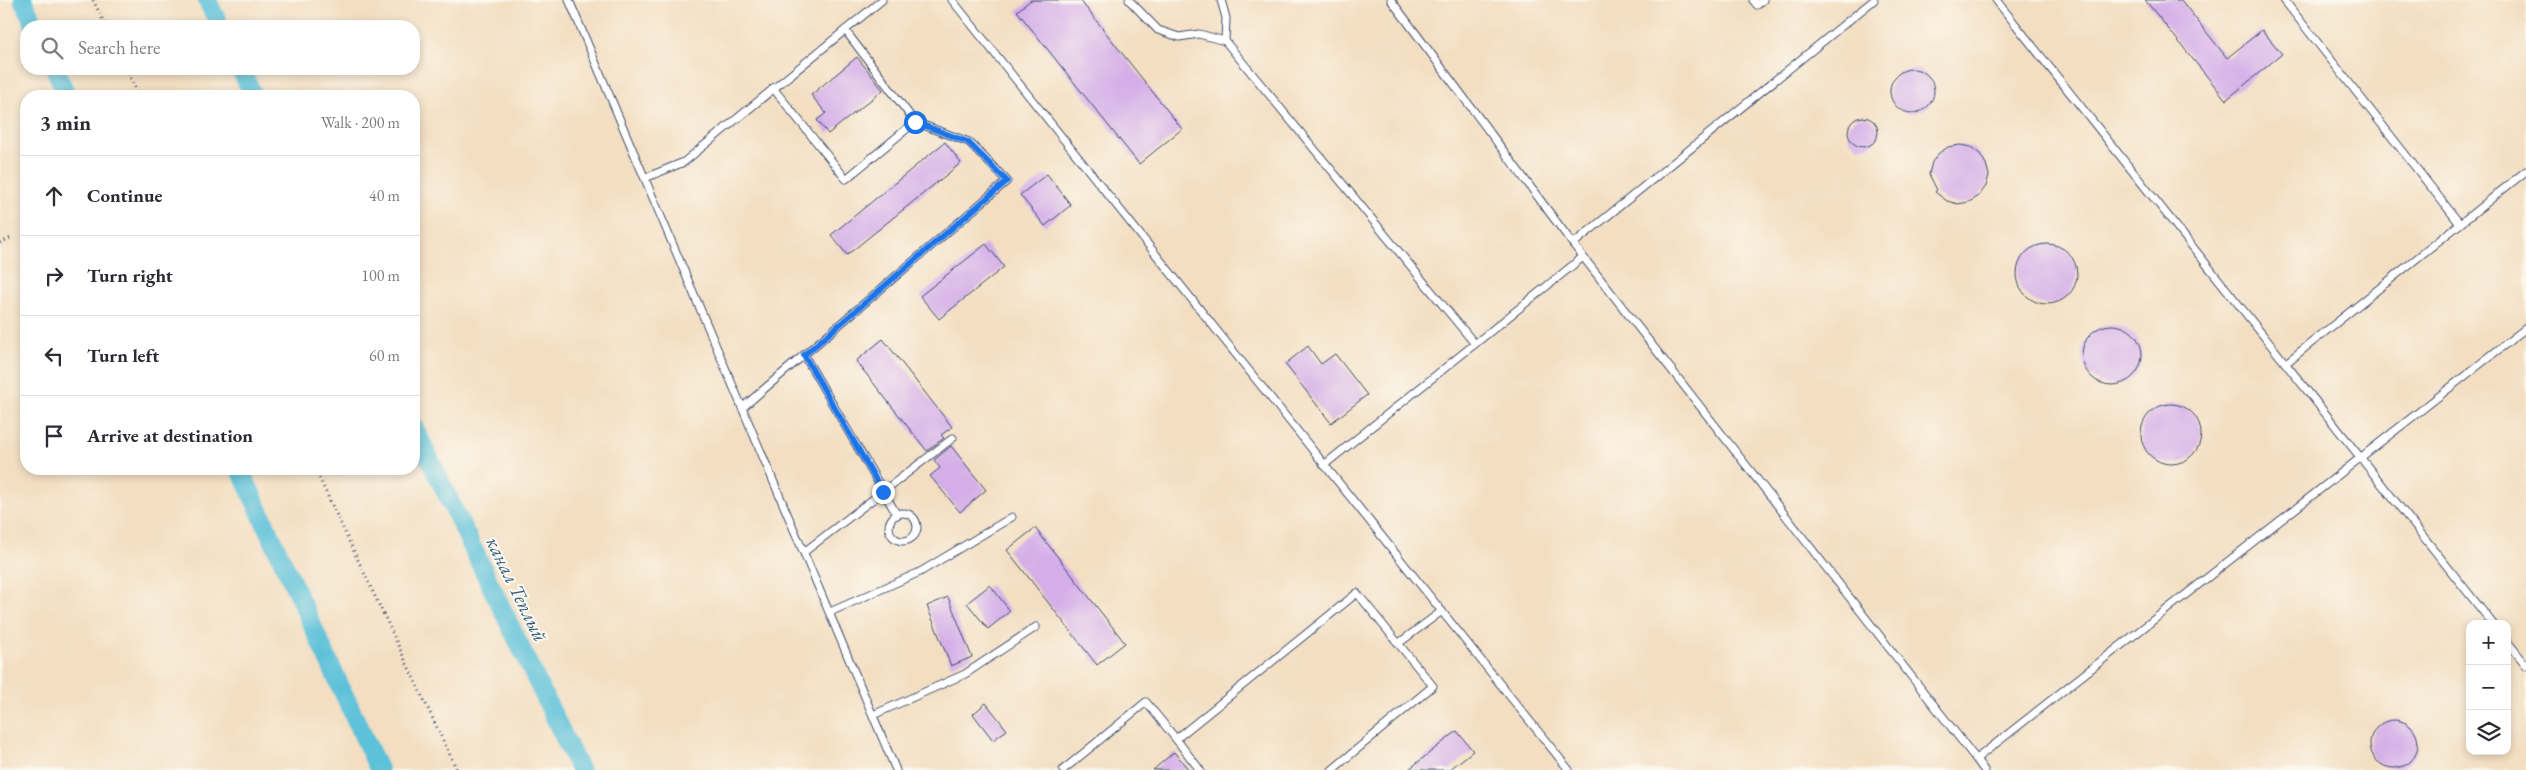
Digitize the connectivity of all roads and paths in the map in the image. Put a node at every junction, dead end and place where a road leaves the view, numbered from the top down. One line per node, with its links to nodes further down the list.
1 (93, 0): 13 (path)
2 (569, 0): 21 (lane)
3 (882, 0): 14 (lane)
4 (952, 0): 34 (lane)
5 (1129, 0): 15 (lane)
6 (1221, 0): 15 (lane)
7 (1391, 0): 25 (lane)
8 (1753, 0): 9 (lane)
9 (1762, 0)
10 (1874, 0): 25 (lane)
11 (1996, 0): 30 (lane)
12 (2284, 0): 22 (lane)
13 (103, 20)
14 (845, 30): 17 (lane); 19 (lane)
15 (1225, 41): 28 (lane)
16 (129, 75): 18 (path)
17 (774, 88): 19 (lane); 21 (lane)
18 (136, 90)
19 (915, 122): 29 (lane)
20 (2526, 171): 22 (lane)
21 (645, 178): 31 (lane)
22 (2460, 224): 30 (lane)
23 (10, 238): 24 (path)
24 (0, 243)
25 (1573, 244): 26 (lane)
26 (1583, 256): 28 (lane); 49 (lane)
27 (2526, 328): 33 (lane)
28 (1475, 344): 34 (lane)
29 (804, 355): 31 (lane); 36 (lane)
30 (2286, 363): 33 (lane)
31 (742, 408): 39 (lane)
32 (953, 438): 36 (lane)
33 (2362, 458): 42 (lane); 49 (lane)
34 (1324, 465): 40 (lane)
35 (318, 475): 50 (path)
36 (883, 492): 37 (lane); 39 (lane)
37 (897, 515)
38 (1012, 518): 41 (lane)
39 (804, 552): 41 (lane)
40 (1442, 611): 44 (lane); 55 (lane)
41 (830, 612): 47 (lane)
42 (2490, 620)
43 (1036, 627): 47 (lane)
44 (1399, 643): 48 (lane); 54 (lane)
45 (2511, 646): 46 (lane)
46 (2526, 665)
47 (873, 715): 51 (lane)
48 (1176, 739): 52 (lane); 53 (lane)
49 (1976, 759): 56 (lane)
50 (457, 770)
51 (896, 770)
52 (1063, 770)
53 (1200, 770)
54 (1332, 770)
55 (1569, 770)
56 (1984, 770)

